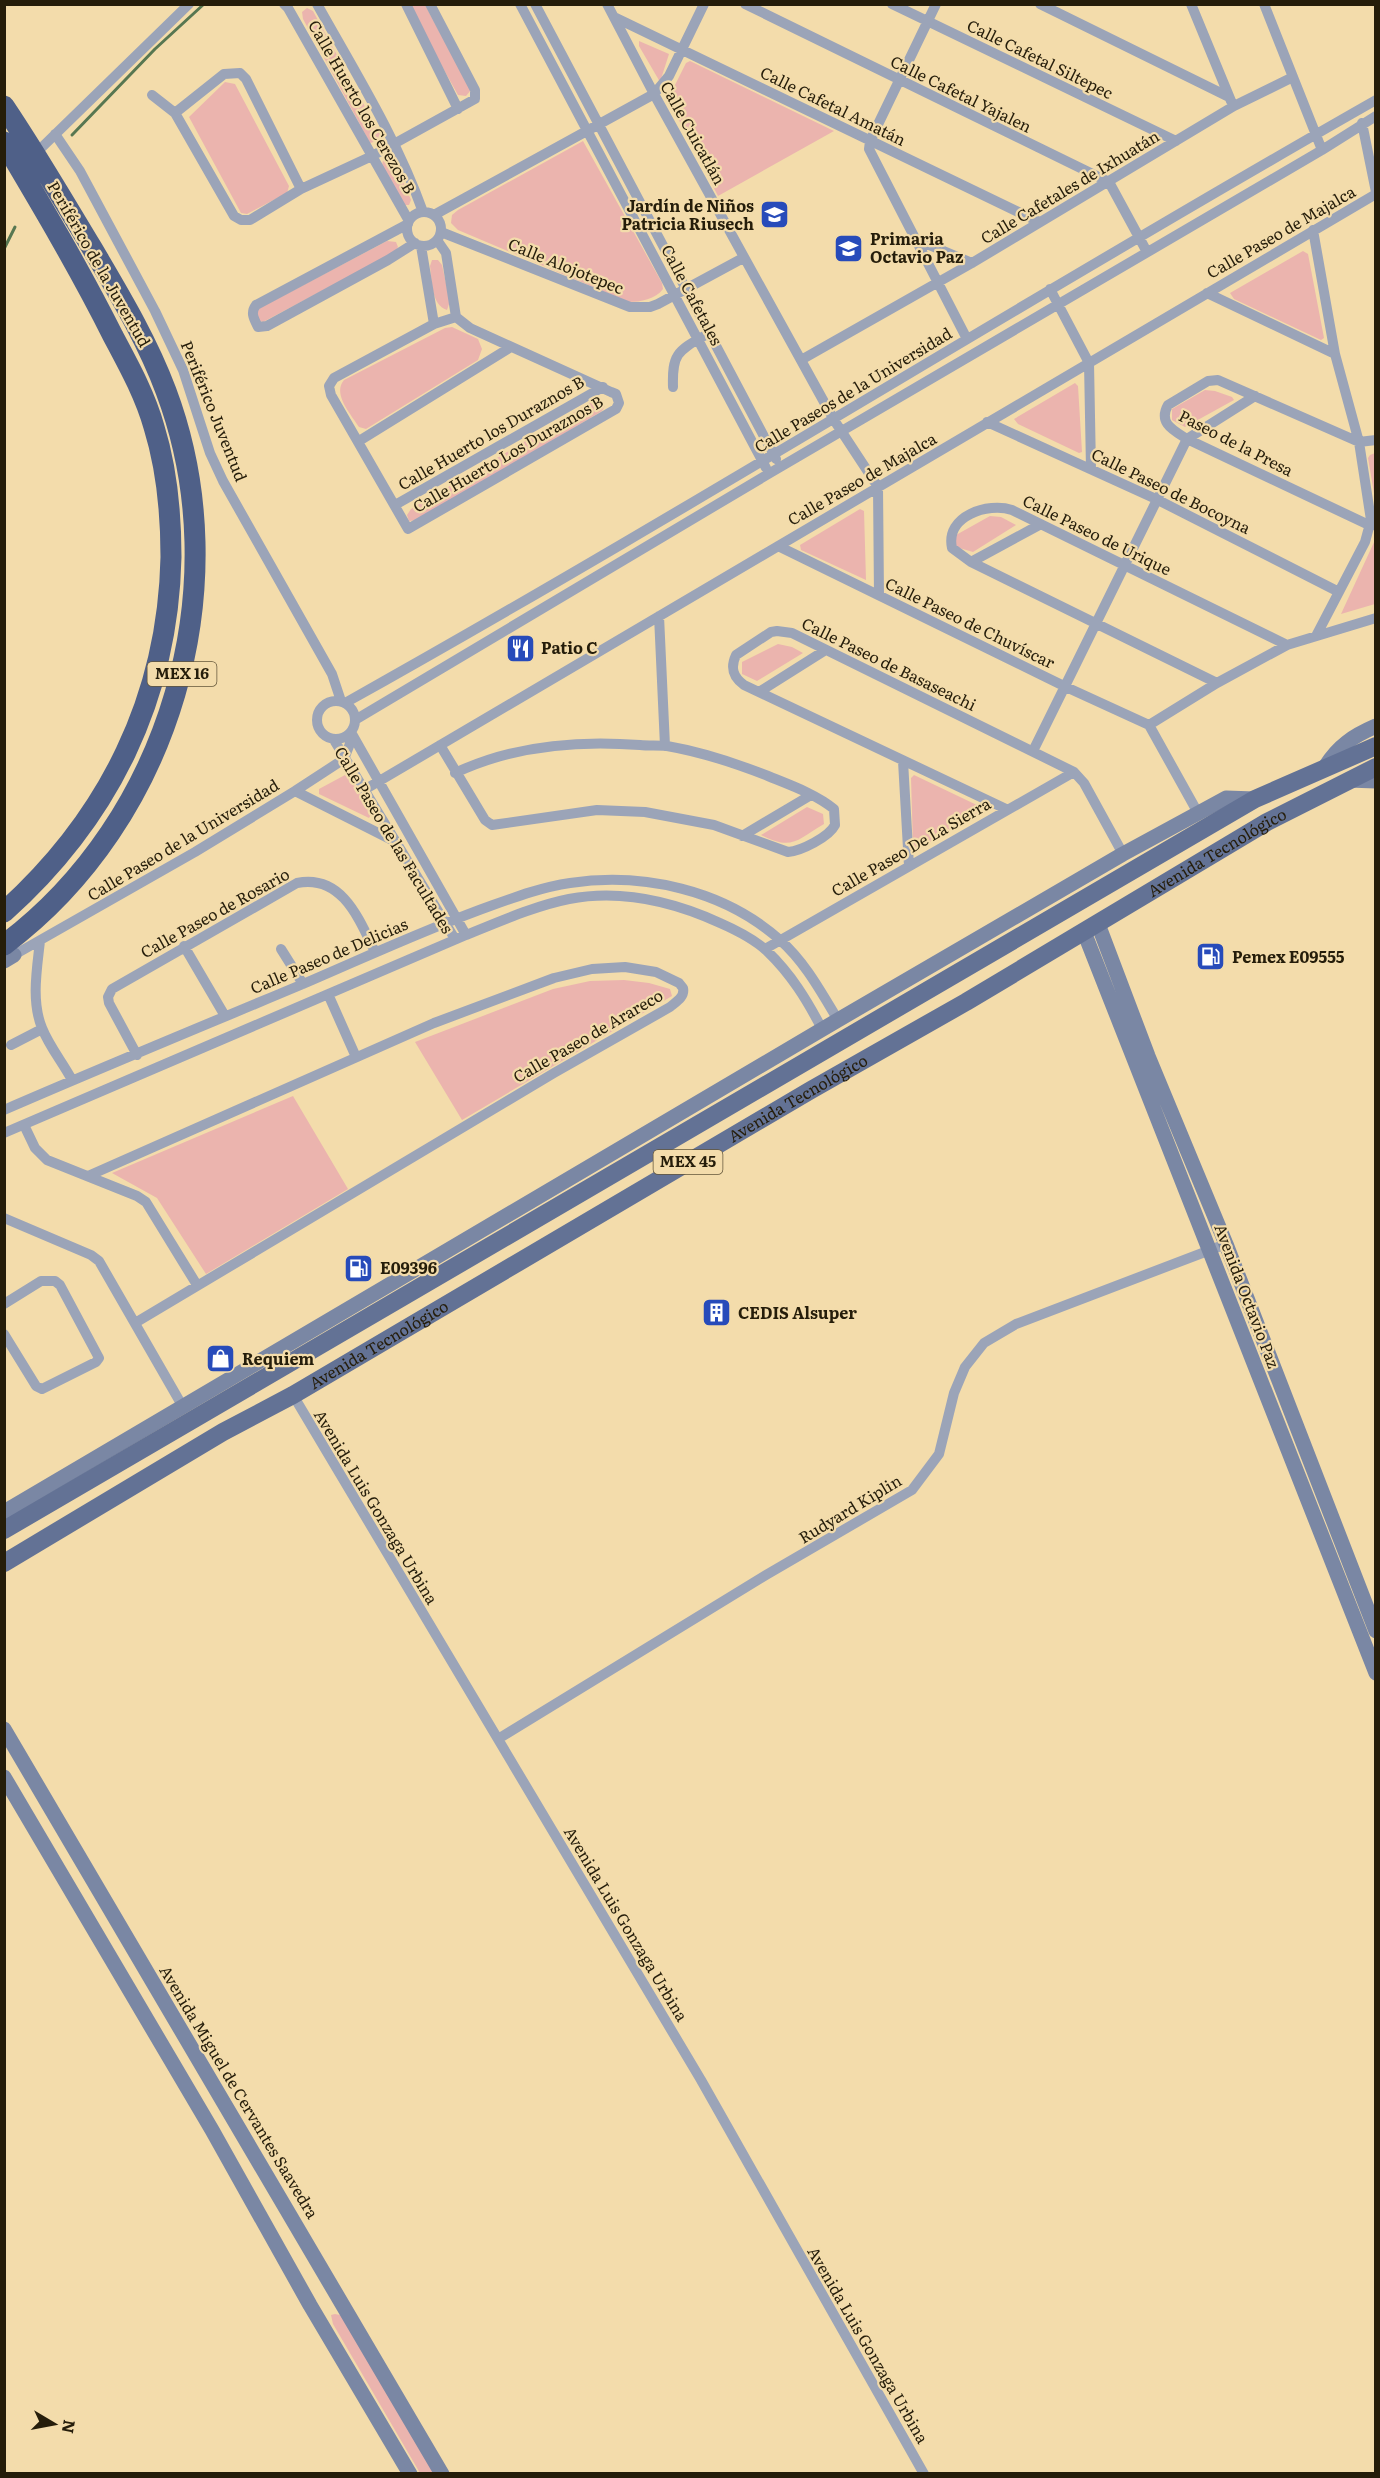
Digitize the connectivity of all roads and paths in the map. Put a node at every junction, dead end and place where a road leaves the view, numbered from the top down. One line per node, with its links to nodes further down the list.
1 (189, 4): 32 (street)
2 (317, 4): 37 (street, Calle Huerto los Cerezos B)
3 (406, 4): 26 (street)
4 (430, 4): 26 (street)
5 (520, 4): 31 (street, Calle Cafetales)
6 (535, 4): 30 (street, Calle Cafetales)
7 (607, 4): 16 (street, Calle Cuicatlán)
8 (704, 4): 18 (street)
9 (745, 4): 20 (street, Calle Cafetal Yajalen)
10 (892, 4): 17 (street, Calle Cafetal Siltepec)
11 (936, 4): 17 (street)
12 (1040, 4): 24 (street)
13 (1264, 4): 19 (street)
14 (1191, 5): 24 (street)
15 (288, 6): 40 (street, Calle Huerto los Cerezos B)
16 (614, 17): 18 (street, Calle Cafetal Amatán); 21 (street, Calle Cuicatlán)
17 (927, 22): 20 (street); 35 (street, Calle Cafetal Siltepec)
18 (682, 49): 21 (street); 34 (street, Calle Cafetal Amatán)
19 (1293, 77): 24 (street, Calle Cafetales de Ixhuatán); 33 (street)
20 (900, 81): 34 (street); 42 (street, Calle Cafetal Yajalen)
21 (654, 94): 30 (street); 54 (street, Calle Cuicatlán)
22 (152, 95): 27 (street)
23 (1376, 100): 33 (street, Calle Paseos de la Universidad)
24 (1232, 102): 35 (street, Calle Cafetales de Ixhuatán)
25 (4, 106): 39 (highway, Periférico de la Juventud / MEX 16)
26 (458, 109): 37 (street)
27 (175, 113): 43 (street); 43 (street)
28 (1376, 116): 29 (street, Calle Paseos de la Universidad)
29 (1362, 123): 38 (street, Calle Paseos de la Universidad); 44 (street)
30 (598, 124): 31 (street); 57 (street, Calle Cafetales)
31 (587, 130): 45 (street); 60 (street, Calle Cafetales)
32 (55, 134): 39 (street); 110 (street, Periférico Juventud)
33 (1316, 134): 38 (street); 50 (street, Calle Paseos de la Universidad)
34 (870, 141): 46 (street, Calle Cafetal Amatán); 51 (street)
35 (1176, 141): 42 (street, Calle Cafetales de Ixhuatán)
36 (4, 142): 68 (highway, Periférico de la Juventud)
37 (395, 144): 40 (street); 45 (street, Calle Huerto los Cerezos B)
38 (1322, 150): 53 (street, Calle Paseos de la Universidad)
39 (36, 153): 151 (highway, Periférico de la Juventud / MEX 16)
40 (372, 156): 43 (street); 47 (street, Calle Huerto los Cerezos B)
41 (4, 170): 68 (highway, MEX 16)
42 (1109, 182): 46 (street, Calle Cafetales de Ixhuatán); 50 (street)
43 (301, 189)
44 (1376, 193): 48 (street, Calle Paseo de Majalca)
45 (428, 214): 47 (street); 49 (street)
46 (1039, 222): 55 (street, Calle Cafetales de Ixhuatán)
47 (409, 223): 52 (street); 52 (street)
48 (1313, 230): 59 (street, Calle Paseo de Majalca); 69 (street)
49 (439, 236): 52 (street); 60 (street, Calle Alojotepec); 62 (street)
50 (1140, 236): 53 (street); 58 (street, Calle Paseos de la Universidad)
51 (915, 238): 55 (street); 56 (street)
52 (418, 244): 63 (street)
53 (1147, 252): 61 (street, Calle Paseos de la Universidad)
54 (743, 258): 57 (street, Calle Alojotepec); 70 (street, Calle Cuicatlán)
55 (972, 263): 56 (street, Calle Cafetales de Ixhuatán)
56 (937, 282): 66 (street); 70 (street, Calle Cafetales de Ixhuatán)
57 (685, 288): 60 (street, Calle Alojotepec); 64 (street, Calle Cafetales)
58 (1050, 289): 61 (street); 66 (street, Calle Paseos de la Universidad)
59 (1207, 293): 69 (street); 71 (street, Calle Paseo de Majalca)
60 (674, 294): 65 (street, Calle Cafetales)
61 (1058, 304): 71 (street); 77 (street, Calle Paseos de la Universidad)
62 (456, 317): 63 (street); 67 (street)
63 (434, 324): 80 (street)
64 (709, 333): 65 (street); 82 (street, Calle Cafetales)
65 (698, 339): 73 (street); 83 (street, Calle Cafetales)
66 (967, 339): 75 (street, Calle Paseos de la Universidad)
67 (512, 347): 72 (street); 80 (street)
68 (122, 352): 139 (highway, Periférico de la Juventud / MEX 16)
69 (1335, 354): 81 (street)
70 (801, 360): 75 (street, Calle Cuicatlán)
71 (1089, 363): 76 (street, Calle Paseo de Majalca); 85 (street)
72 (603, 387): 89 (street, Calle Huerto los Duraznos B); 89 (street, Calle Huerto Los Duraznos B)
73 (673, 387)
74 (1255, 396): 78 (street); 78 (street, Paseo de la Presa); 81 (street, Paseo de la Presa)
75 (834, 420): 77 (street, Calle Cuicatlán); 82 (street, Calle Paseos de la Universidad)
76 (987, 422): 85 (street, Calle Paseo de Bocoyna); 87 (street, Calle Paseo de Majalca)
77 (842, 432): 84 (street, Calle Paseos de la Universidad); 87 (street, Calle Cuicatlán)
78 (1187, 439): 88 (street); 91 (street, Paseo de la Presa)
79 (1376, 440): 81 (street)
80 (359, 441): 89 (street)
81 (1359, 442): 91 (street)
82 (774, 455): 83 (street, Calle Paseos de la Universidad); 84 (street, Calle Cafetales)
83 (763, 461): 86 (street, Calle Cafetales); 93 (street, Calle Paseos de la Universidad)
84 (781, 468): 86 (street, Calle Paseos de la Universidad)
85 (1091, 469): 88 (street, Calle Paseo de Bocoyna)
86 (770, 473): 96 (street, Calle Paseos de la Universidad)
87 (878, 487): 92 (street, Calle Paseo de Majalca); 98 (street)
88 (1156, 499): 95 (street); 97 (street, Calle Paseo de Bocoyna)
89 (395, 506)
90 (1041, 524): 94 (street); 94 (street, Calle Paseo de Urique); 95 (street, Calle Paseo de Urique)
91 (1371, 526): 97 (street)
92 (778, 546): 98 (street, Calle Paseo de Chuvíscar); 99 (street, Calle Paseo de Majalca)
93 (591, 562): 96 (street); 105 (street, Calle Paseos de la Universidad)
94 (971, 562): 101 (street, Calle Paseo de Urique)
95 (1125, 565): 101 (street); 103 (street, Calle Paseo de Urique)
96 (600, 576): 106 (street, Calle Paseos de la Universidad)
97 (1339, 592): 102 (street)
98 (879, 595): 108 (street, Calle Paseo de Chuvíscar)
99 (659, 616): 116 (street, Calle Paseo de Majalca); 117 (street)
100 (1376, 618): 102 (street)
101 (1096, 625): 107 (street, Calle Paseo de Urique); 108 (street)
102 (1316, 636): 103 (street)
103 (1287, 645): 107 (street)
104 (824, 651): 109 (street); 109 (street, Calle Paseo de Basaseachi); 119 (street, Calle Paseo de Basaseachi)
105 (415, 664): 106 (street); 110 (street, Calle Paseos de la Universidad)
106 (424, 678): 111 (street, Calle Paseos de la Universidad)
107 (1217, 683): 112 (street)
108 (1066, 687): 112 (street, Calle Paseo de Chuvíscar); 119 (street)
109 (759, 692): 121 (street, Calle Paseo de Basaseachi)
110 (343, 702): 111 (street); 115 (street)
111 (355, 720): 114 (street)
112 (1149, 725): 134 (street)
113 (1376, 726): 122 (street)
114 (352, 734): 115 (street); 120 (street); 128 (street, Calle Paseo de las Facultades)
115 (334, 740): 120 (street, Calle Paseo de las Facultades)
116 (440, 745): 125 (street); 128 (street, Calle Paseo de Majalca)
117 (665, 746): 125 (street); 131 (street)
118 (1376, 746): 122 (main road, Avenida Tecnológico / MEX 45)
119 (1033, 751): 124 (street, Calle Paseo de Basaseachi)
120 (344, 759): 129 (street, Calle Paseo de las Facultades); 130 (street, Calle Paseo de la Universidad)
121 (903, 761): 133 (street, Calle Paseo de Basaseachi); 138 (street)
122 (1325, 767): 132 (main road, Avenida Tecnológico / MEX 45)
123 (1376, 767): 126 (main road, Avenida Tecnológico / MEX 45)
124 (1074, 772): 133 (street, Calle Paseo De La Sierra); 137 (street, Calle Paseo de Basaseachi)
125 (455, 773): 135 (street)
126 (1348, 780): 127 (street); 142 (main road, Avenida Tecnológico / MEX 45)
127 (1376, 781)
128 (377, 782): 129 (street, Calle Paseo de Majalca); 140 (street, Calle Paseo de las Facultades)
129 (364, 790): 136 (street, Calle Paseo de las Facultades)
130 (295, 792): 136 (street); 145 (street, Calle Paseo de la Universidad)
131 (811, 795): 135 (street); 135 (street)
132 (1255, 799): 134 (street); 170 (main road, Avenida Tecnológico / MEX 45)
133 (1006, 809): 138 (street, Calle Paseo De La Sierra)
134 (1198, 813): 137 (street)
135 (742, 836)
136 (394, 841): 141 (street, Calle Paseo de las Facultades)
137 (1123, 854): 155 (street)
138 (909, 866): 146 (street, Calle Paseo De La Sierra)
139 (4, 912)
140 (457, 918): 141 (street, Calle Paseo de Delicias); 143 (street, Calle Paseo de las Facultades); 146 (street, Calle Paseo de Delicias)
141 (445, 923): 144 (street, Calle Paseo de las Facultades); 150 (street, Calle Paseo de Delicias)
142 (1091, 928): 167 (street, Avenida Octavio Paz); 168 (street, Avenida Octavio Paz); 172 (main road, Avenida Tecnológico / MEX 45)
143 (466, 934): 144 (street, Calle Paseo de Delicias); 149 (street, Calle Paseo de Delicias)
144 (455, 939): 153 (street, Calle Paseo de Delicias)
145 (40, 940): 151 (street, Calle Paseo de la Universidad); 156 (street)
146 (781, 940): 149 (street, Calle Paseo De La Sierra); 155 (street, Calle Paseo de Delicias)
147 (184, 946): 150 (street, Calle Paseo de Rosario); 154 (street); 159 (street, Calle Paseo de Rosario)
148 (281, 949): 152 (street)
149 (765, 950): 157 (street, Calle Paseo de Delicias)
150 (375, 952): 152 (street, Calle Paseo de Delicias)
151 (7, 955)
152 (303, 984): 154 (street, Calle Paseo de Delicias)
153 (328, 994): 160 (street); 163 (street, Calle Paseo de Delicias)
154 (225, 1016): 159 (street, Calle Paseo de Delicias)
155 (838, 1020): 157 (street)
156 (42, 1029): 158 (street); 161 (street)
157 (822, 1029): 176 (street)
158 (11, 1045)
159 (137, 1055): 161 (street, Calle Paseo de Delicias)
160 (356, 1058): 165 (street, Calle Paseo de Arareco); 169 (street, Calle Paseo de Arareco)
161 (72, 1080): 162 (street, Calle Paseo de Delicias)
162 (4, 1110)
163 (24, 1125): 164 (street, Calle Paseo de Delicias); 165 (street)
164 (4, 1133)
165 (88, 1176): 169 (street)
166 (4, 1218): 173 (street)
167 (1226, 1244): 168 (street, Rudyard Kiplin); 180 (street, Avenida Octavio Paz)
168 (1209, 1250): 181 (street, Avenida Octavio Paz); 183 (street, Rudyard Kiplin)
169 (197, 1285): 173 (street, Calle Paseo de Arareco)
170 (422, 1285): 172 (main road); 178 (main road, Avenida Tecnológico / MEX 45)
171 (4, 1304): 174 (street)
172 (438, 1311): 175 (main road, Avenida Tecnológico / MEX 45)
173 (135, 1323): 176 (street)
174 (4, 1334)
175 (292, 1395): 179 (main road, Avenida Tecnológico / MEX 45); 183 (street, Avenida Luis Gonzaga Urbina)
176 (183, 1407): 177 (street)
177 (4, 1512)
178 (4, 1530)
179 (4, 1563)
180 (1376, 1631)
181 (1376, 1673)
182 (4, 1729): 185 (street, Avenida Miguel de Cervantes Saavedra)
183 (498, 1739): 189 (street, Avenida Luis Gonzaga Urbina)
184 (4, 1777): 186 (street)
185 (120, 1926): 186 (street); 188 (street, Avenida Miguel de Cervantes Saavedra)
186 (100, 1939): 187 (street)
187 (410, 2474)
188 (442, 2474)
189 (924, 2474)

